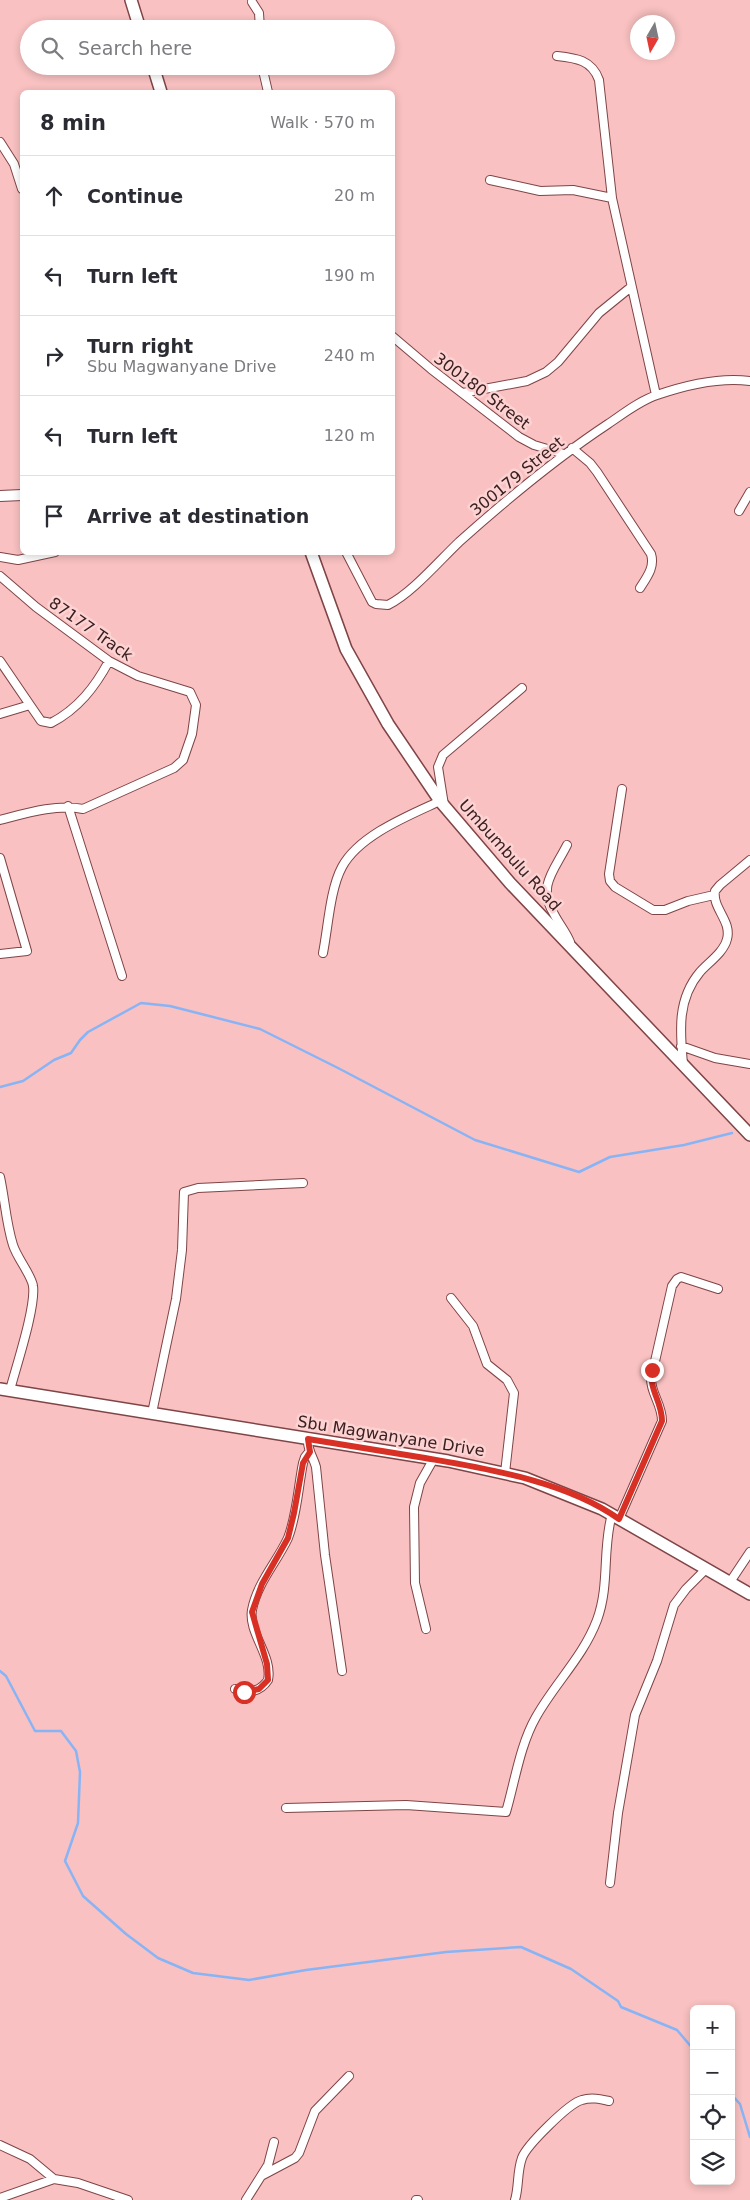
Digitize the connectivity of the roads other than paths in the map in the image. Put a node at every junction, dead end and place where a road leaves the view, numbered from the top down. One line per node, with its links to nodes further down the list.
1 (131, 0): 3 (main road)
2 (252, 2): 4 (street)
3 (137, 20)
4 (259, 20)
5 (557, 56): 13 (street)
6 (156, 75): 8 (main road)
7 (264, 75): 9 (street)
8 (161, 90)
9 (268, 90)
10 (0, 142): 12 (street)
11 (490, 180): 13 (street)
12 (20, 183)
13 (612, 198): 14 (street)
14 (631, 287): 17 (street); 18 (street)
15 (395, 339): 17 (street, 300180 Street)
16 (750, 381): 18 (street, 300179 Street)
17 (463, 393): 20 (street, 300180 Street)
18 (656, 395): 19 (street, 300179 Street)
19 (572, 448): 20 (street, 300179 Street); 30 (street)
20 (564, 454): 27 (street, 300179 Street)
21 (750, 492): 24 (street)
22 (20, 495): 23 (street)
23 (0, 496)
24 (739, 511)
25 (41, 555): 28 (street)
26 (312, 555): 37 (main road, Umbumbulu Road)
27 (348, 555)
28 (0, 557)
29 (0, 576): 32 (street, 87177 Track)
30 (640, 588)
31 (0, 661): 34 (street)
32 (109, 661): 34 (street); 38 (street, 87177 Track)
33 (522, 688): 37 (street)
34 (30, 705): 35 (street)
35 (0, 714)
36 (622, 789): 43 (street)
37 (442, 803): 44 (main road, Umbumbulu Road); 45 (street)
38 (68, 806): 39 (street); 47 (street)
39 (0, 820)
40 (567, 845): 44 (street)
41 (0, 858): 46 (street)
42 (750, 860): 43 (street)
43 (714, 895): 48 (street)
44 (574, 950): 49 (main road, Umbumbulu Road)
45 (323, 953)
46 (0, 954)
47 (122, 976)
48 (681, 1046): 49 (street); 50 (street)
49 (683, 1064): 51 (main road, Umbumbulu Road)
50 (750, 1064)
51 (750, 1135)
52 (0, 1177): 56 (street)
53 (303, 1183): 57 (street)
54 (718, 1289): 62 (street)
55 (451, 1298): 61 (street)
56 (5, 1390): 57 (main road, Sbu Magwanyane Drive)
57 (152, 1414): 58 (main road, Sbu Magwanyane Drive)
58 (308, 1439): 59 (street); 60 (main road, Sbu Magwanyane Drive)
59 (310, 1452): 68 (street); 69 (street)
60 (433, 1460): 61 (main road, Sbu Magwanyane Drive); 67 (street)
61 (505, 1473): 62 (main road, Sbu Magwanyane Drive)
62 (616, 1517): 64 (main road, Sbu Magwanyane Drive); 70 (street)
63 (750, 1552): 65 (street)
64 (706, 1569): 65 (main road, Sbu Magwanyane Drive); 71 (street)
65 (730, 1582): 66 (main road, Sbu Magwanyane Drive)
66 (750, 1594)
67 (426, 1629)
68 (342, 1671)
69 (235, 1689)
70 (286, 1808)
71 (610, 1883)
72 (349, 2076): 76 (street)
73 (609, 2101): 81 (street)
74 (274, 2142): 76 (street)
75 (0, 2145): 77 (street)
76 (263, 2175): 80 (street)
77 (54, 2179): 78 (street); 79 (street)
78 (0, 2198)
79 (128, 2200)
80 (246, 2200)
81 (515, 2200)

